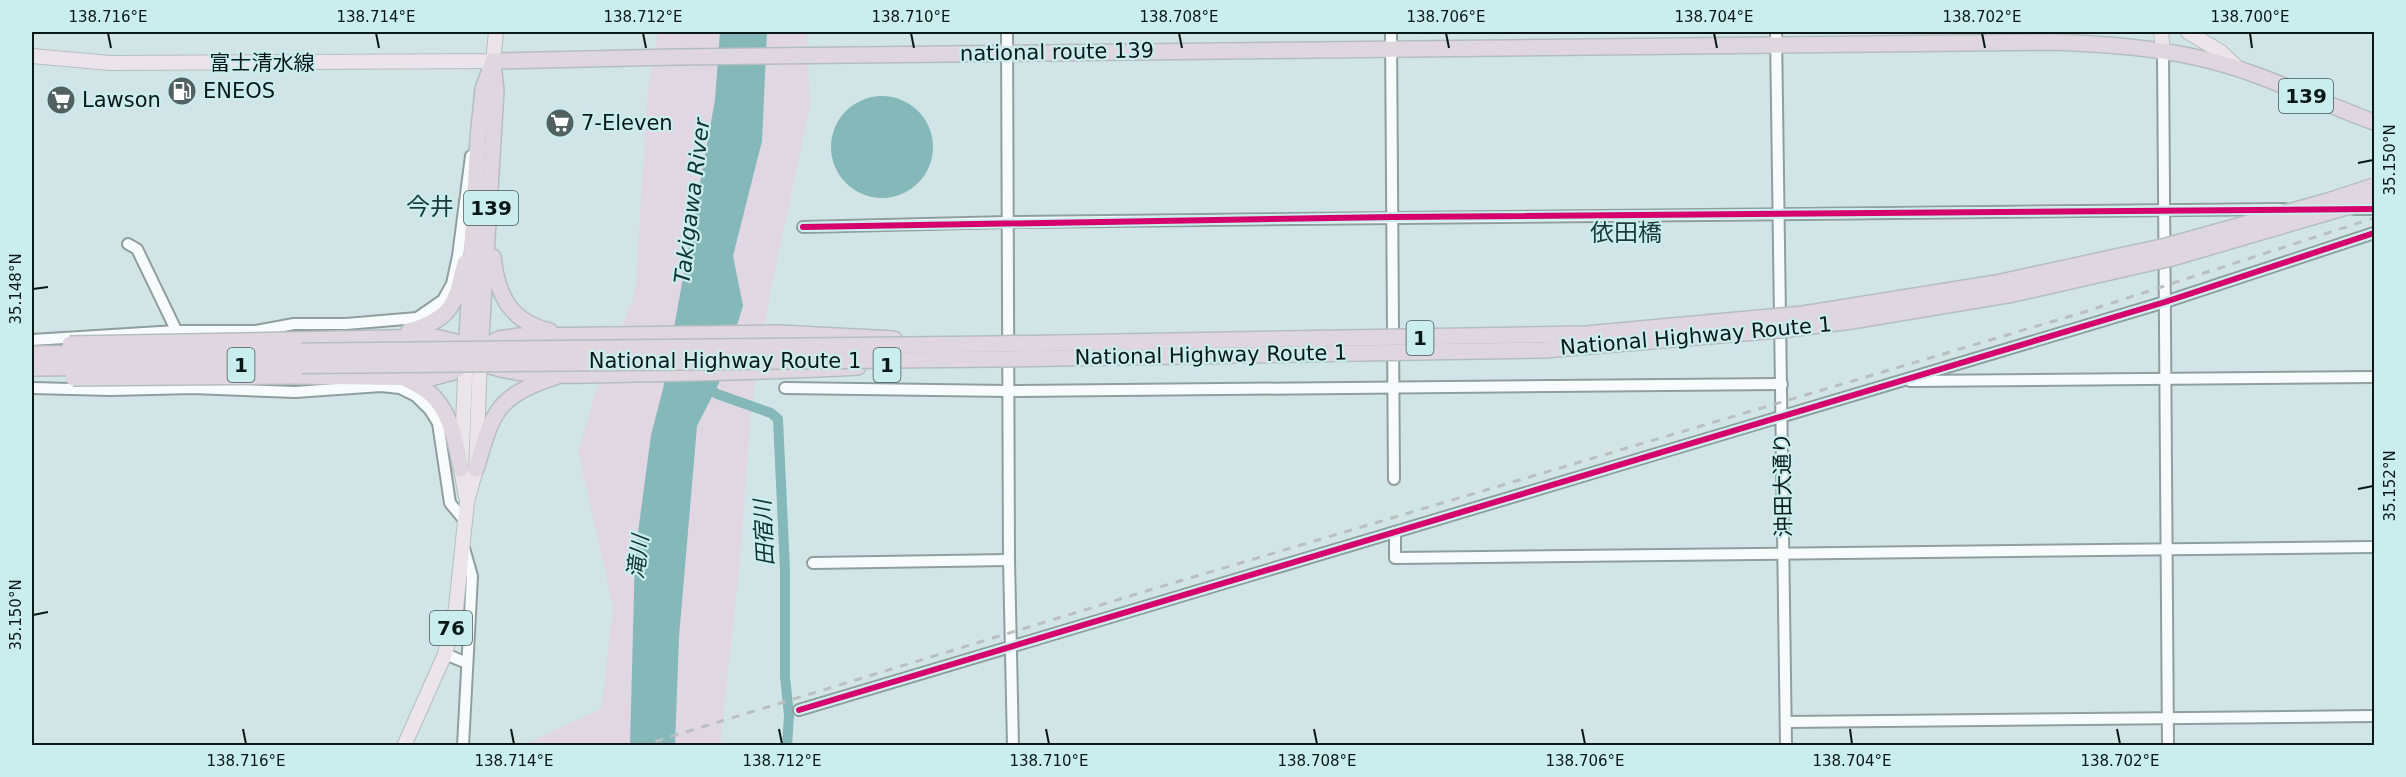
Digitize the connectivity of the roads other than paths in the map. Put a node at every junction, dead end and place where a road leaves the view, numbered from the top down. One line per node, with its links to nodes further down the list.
1 (496, 32): 12 (main road)
2 (1007, 32): 10 (street)
3 (1391, 32): 8 (street)
4 (2161, 32): 9 (main road)
5 (2188, 32): 13 (main road)
6 (1776, 38): 7 (highway, national route 139 / 139); 8 (highway, national route 139 / 139); 20 (street, 沖田大通り)
7 (1935, 38): 9 (highway, national route 139 / 139)
8 (1391, 48): 10 (highway, national route 139 / 139); 21 (street)
9 (2163, 51): 13 (highway, national route 139 / 139); 19 (street)
10 (1007, 53): 12 (highway, national route 139 / 139); 22 (street)
11 (32, 56): 12 (main road, 富士清水線)
12 (493, 61): 15 (highway, 139); 23 (highway, 139)
13 (2239, 69): 14 (highway, national route 139 / 139)
14 (2374, 122)
15 (478, 138): 23 (highway, 139); 28 (street)
16 (2374, 186): 33 (highway, National Highway Route 1 / 1, bridge)
17 (2374, 199): 33 (highway, National Highway Route 1 / 1, bridge)
18 (2374, 208): 19 (street)
19 (2163, 209): 20 (street); 27 (street)
20 (1779, 214): 21 (street); 43 (street, 沖田大通り)
21 (1392, 218): 22 (street); 44 (street)
22 (1008, 222): 24 (street); 47 (street)
23 (482, 225): 29 (highway, 1); 30 (highway, 1); 35 (highway, 139)
24 (803, 227)
25 (2374, 233): 27 (street)
26 (128, 244): 28 (street)
27 (2165, 302): 41 (street); 42 (street)
28 (177, 333): 31 (street)
29 (563, 334): 33 (highway, 1, bridge); 35 (highway, 1)
30 (391, 336): 32 (highway, 1, bridge); 35 (highway, 1)
31 (32, 340)
32 (32, 347)
33 (995, 351): 34 (highway, National Highway Route 1 / 1, bridge); 36 (highway, National Highway Route 1 / 1, bridge); 37 (highway, 1, bridge)
34 (32, 354)
35 (473, 355): 37 (highway, 1); 40 (highway, 1); 49 (main road, 76)
36 (32, 368)
37 (564, 374): 49 (highway, 1)
38 (32, 377): 40 (highway, 1, bridge)
39 (2374, 377): 41 (street)
40 (404, 378): 49 (highway, 1)
41 (2166, 380): 42 (street); 55 (street)
42 (1897, 381): 48 (street)
43 (1782, 384): 44 (street); 48 (street, 沖田大通り)
44 (1393, 387): 47 (street); 50 (street)
45 (32, 388): 51 (street)
46 (785, 388): 47 (street)
47 (1009, 391): 57 (street)
48 (1782, 417): 52 (street); 56 (street, 沖田大通り)
49 (469, 469): 51 (main road, 76)
50 (1394, 479)
51 (465, 521): 53 (main road, 76)
52 (1395, 532): 56 (street); 59 (street)
53 (463, 542): 60 (main road, 76); 61 (street)
54 (2374, 547): 55 (street)
55 (2167, 549): 56 (street); 64 (street)
56 (1784, 553): 65 (street, 沖田大通り)
57 (1009, 560): 58 (street); 59 (street)
58 (813, 563)
59 (1011, 647): 62 (street); 68 (street)
60 (445, 654): 61 (street); 66 (main road, 76)
61 (467, 663): 67 (street)
62 (799, 710)
63 (2374, 716): 64 (street)
64 (2167, 718): 65 (street); 70 (street)
65 (1786, 722): 69 (street, 沖田大通り)
66 (404, 746)
67 (463, 746)
68 (1013, 746)
69 (1786, 746)
70 (2168, 746)

